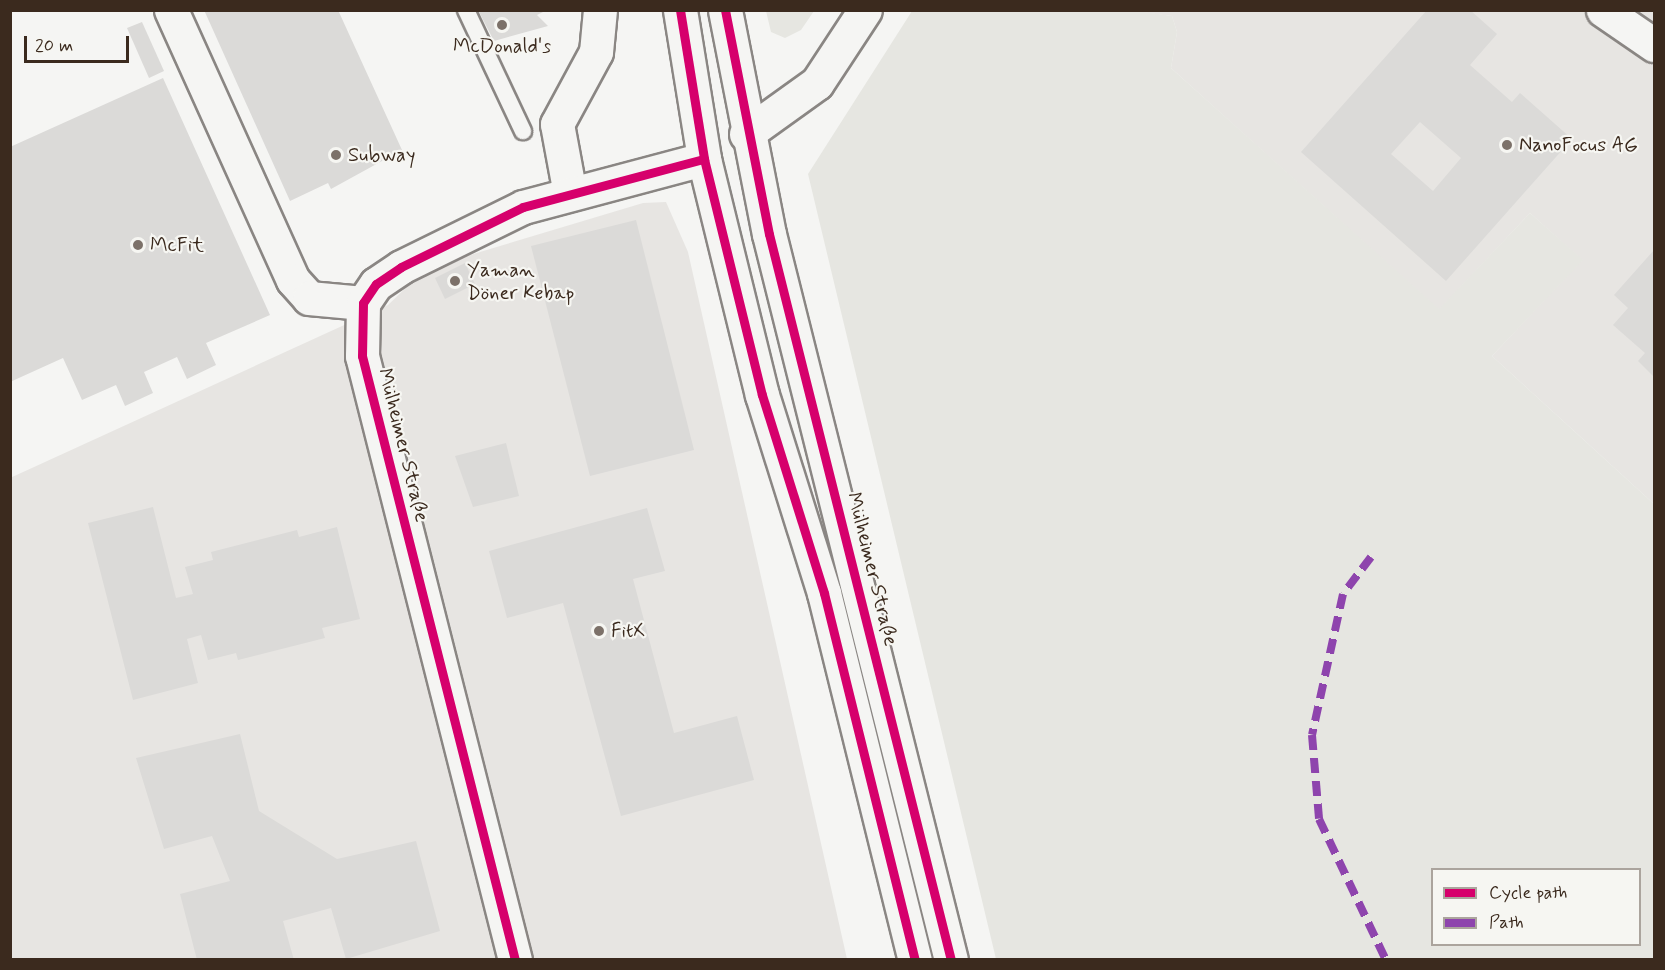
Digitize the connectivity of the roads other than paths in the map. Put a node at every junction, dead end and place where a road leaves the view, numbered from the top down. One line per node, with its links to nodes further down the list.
1 (171, 10): 13 (main road)
2 (466, 10): 9 (lane)
3 (680, 10): 11 (main road)
4 (725, 10): 10 (main road, Mülheimer Straße)
5 (865, 10): 10 (main road)
6 (1603, 10): 8 (main road)
7 (595, 17): 12 (main road)
8 (1654, 45)
9 (523, 131)
10 (746, 134): 11 (main road); 16 (main road, Mülheimer Straße)
11 (704, 159): 12 (main road); 15 (main road)
12 (570, 194): 13 (main road)
13 (363, 303): 14 (main road, Mülheimer Straße)
14 (515, 960)
15 (915, 960)
16 (951, 960)

